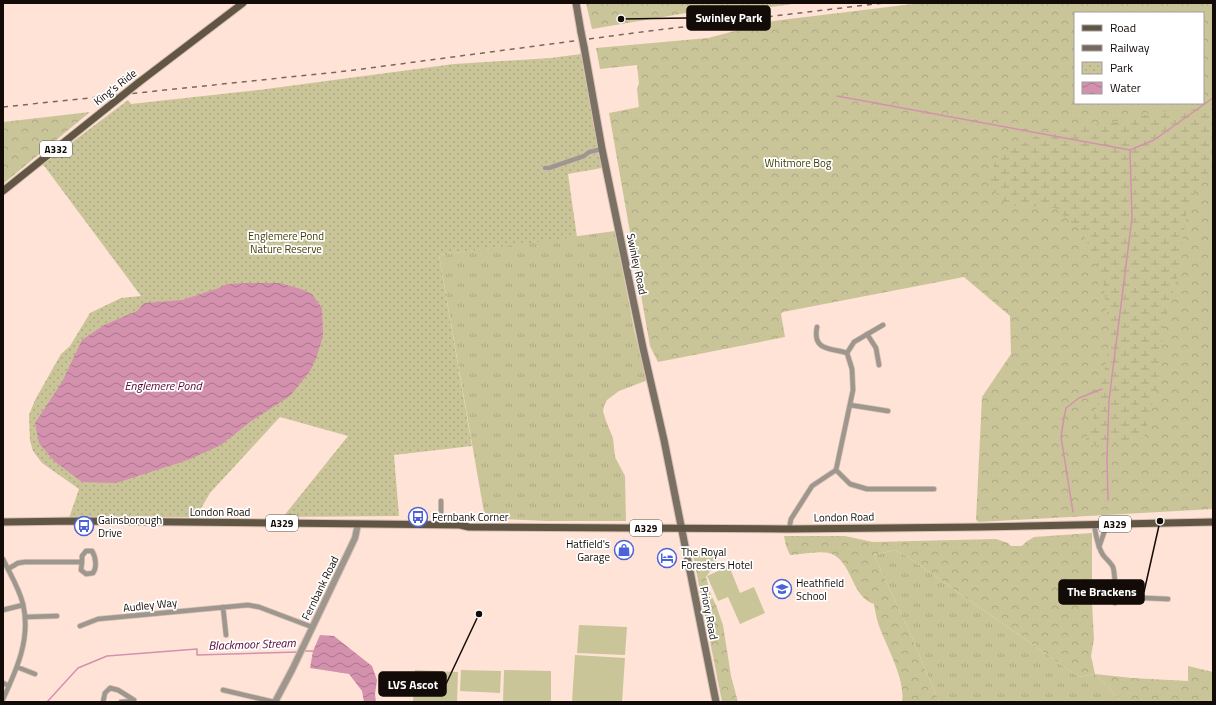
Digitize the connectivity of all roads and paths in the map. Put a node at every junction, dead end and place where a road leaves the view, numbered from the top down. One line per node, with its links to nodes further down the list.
1 (243, 3): 5 (main road, King's Ride / A332, bridge)
2 (576, 3): 3 (main road, Swinley Road, bridge)
3 (602, 149): 4 (street); 22 (main road, Swinley Road)
4 (545, 168)
5 (3, 191)
6 (883, 325): 8 (street)
7 (817, 327): 9 (street)
8 (867, 334): 9 (street); 10 (street)
9 (847, 353): 11 (street)
10 (879, 365)
11 (850, 405): 12 (street); 13 (street)
12 (888, 412)
13 (836, 470): 14 (street); 23 (street)
14 (934, 489)
15 (441, 501): 19 (street)
16 (3, 522): 18 (main road, London Road / A329)
17 (1213, 522): 21 (main road, London Road / A329)
18 (358, 524): 19 (main road, London Road / A329); 37 (street, Fernbank Road)
19 (441, 524): 22 (main road, London Road / A329)
20 (1094, 524): 21 (main road, London Road / A329); 23 (main road, London Road / A329); 24 (street)
21 (1107, 524): 24 (street)
22 (682, 528): 23 (main road, London Road / A329); 49 (main road, Priory Road)
23 (789, 529)
24 (1099, 548): 28 (street)
25 (3, 559): 27 (street)
26 (82, 562): 26 (street); 27 (street)
27 (8, 569): 31 (street)
28 (1117, 593): 29 (street); 30 (street)
29 (1168, 599)
30 (1115, 603)
31 (23, 605): 33 (street); 35 (street)
32 (223, 607): 36 (street, Audley Way); 37 (street, Audley Way); 38 (street)
33 (3, 610)
34 (57, 616): 35 (street)
35 (25, 617): 39 (street)
36 (80, 626)
37 (312, 627): 48 (street, Fernbank Road)
38 (226, 635)
39 (17, 667): 40 (street); 42 (street)
40 (35, 674)
41 (3, 683): 42 (street)
42 (9, 686): 44 (street)
43 (223, 690): 48 (street)
44 (3, 699)
45 (135, 701): 46 (street); 47 (street)
46 (103, 702)
47 (120, 702)
48 (274, 702)
49 (716, 702)

